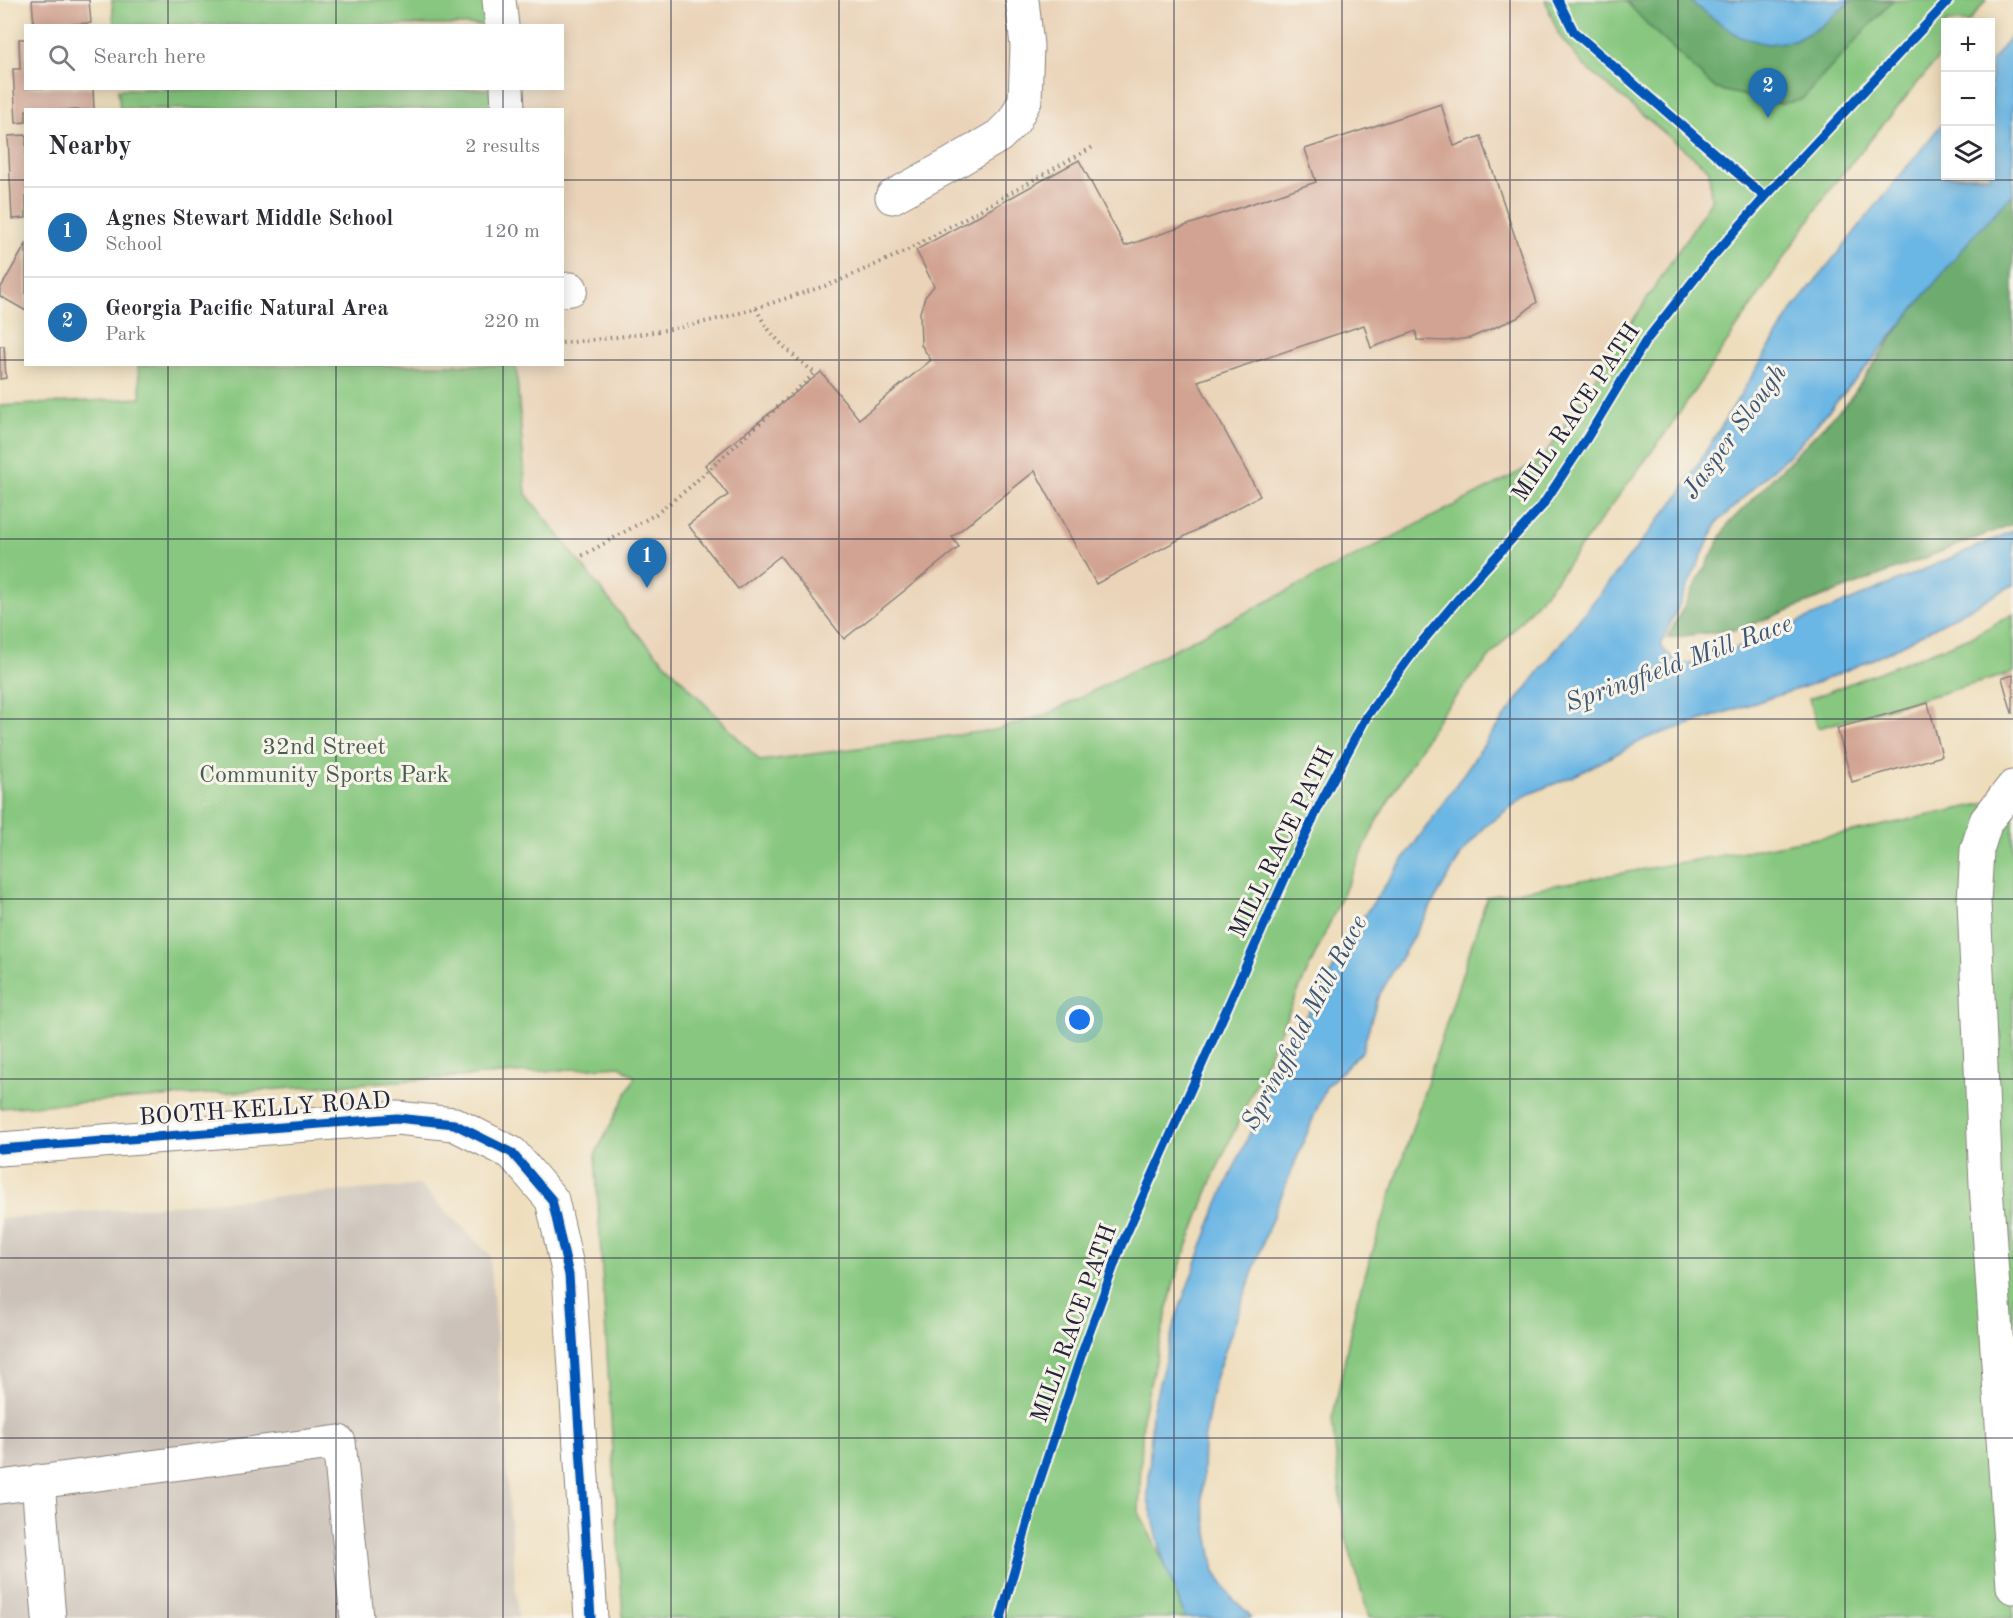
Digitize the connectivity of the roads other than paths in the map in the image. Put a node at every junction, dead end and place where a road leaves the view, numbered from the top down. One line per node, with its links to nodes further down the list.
1 (500, 0): 3 (lane)
2 (1022, 0): 6 (lane)
3 (502, 24)
4 (507, 90): 5 (lane)
5 (508, 108)
6 (892, 197)
7 (2013, 787): 11 (lane)
8 (0, 1149): 14 (lane, BOOTH KELLY ROAD)
9 (38, 1481): 10 (lane); 12 (lane); 13 (lane)
10 (0, 1487)
11 (2013, 1587)
12 (49, 1618)
13 (357, 1618)
14 (591, 1618)

